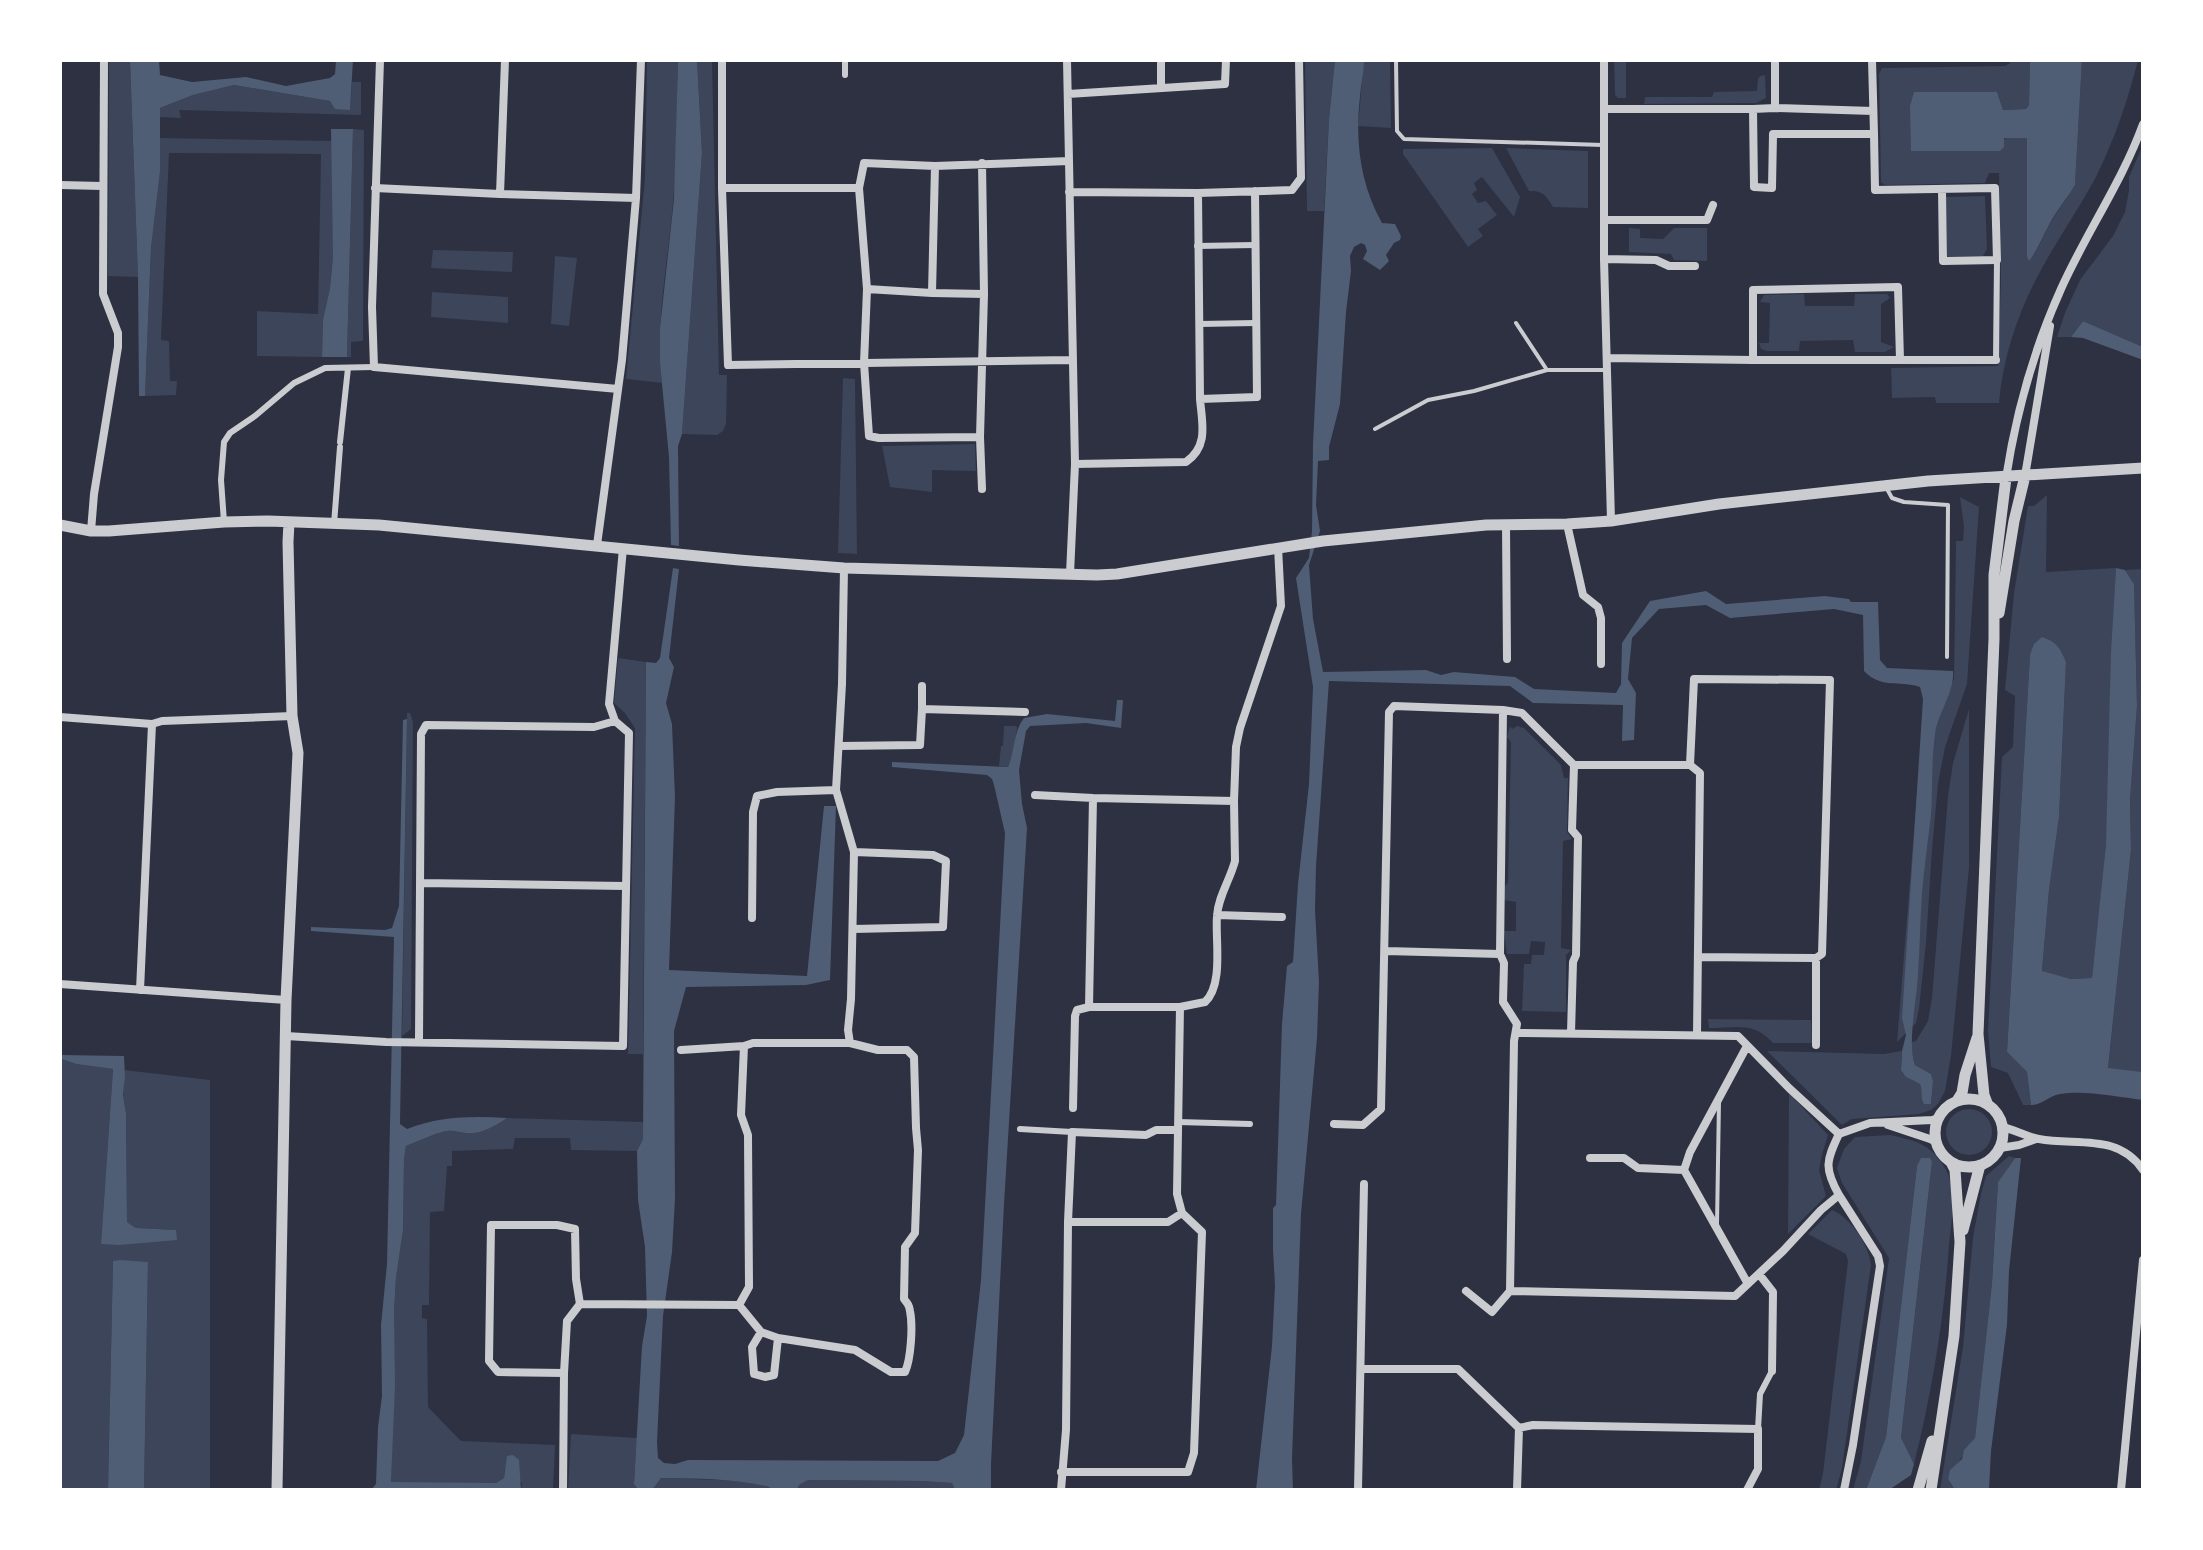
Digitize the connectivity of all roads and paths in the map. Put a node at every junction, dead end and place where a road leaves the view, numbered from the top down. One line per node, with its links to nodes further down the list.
1 (104, 60): 29 (street)
2 (380, 60): 30 (street)
3 (505, 60): 37 (street)
4 (641, 60): 38 (street)
5 (722, 60): 31 (street)
6 (845, 60): 15 (street)
7 (1067, 60): 17 (street)
8 (1161, 60): 16 (street)
9 (1226, 60): 16 (street)
10 (1299, 60): 34 (street)
11 (1396, 60): 24 (lane)
12 (1604, 60): 19 (street)
13 (1775, 60): 18 (street)
14 (1872, 60): 21 (street)
15 (845, 75)
16 (1161, 88): 17 (street)
17 (1068, 94): 25 (street)
18 (1775, 108): 20 (street); 21 (street)
19 (1604, 109): 20 (street); 24 (street)
20 (1753, 109): 23 (street)
21 (1873, 111): 23 (street)
22 (2143, 124): 47 (street)
23 (1874, 134): 33 (street)
24 (1603, 145): 40 (street)
25 (1069, 161): 26 (street); 35 (street)
26 (982, 163): 27 (street); 49 (street)
27 (935, 166): 32 (street); 48 (street)
28 (60, 185): 29 (street)
29 (102, 186): 81 (street)
30 (375, 188): 37 (street); 60 (street)
31 (722, 188): 32 (street); 59 (street)
32 (859, 188): 46 (street)
33 (1942, 189): 44 (street); 44 (street)
34 (1255, 191): 36 (street); 41 (street)
35 (1069, 192): 36 (street); 54 (street)
36 (1198, 193): 42 (street)
37 (500, 194): 38 (street)
38 (636, 198): 64 (street)
39 (1713, 205): 40 (street)
40 (1605, 220): 43 (street)
41 (1255, 245): 42 (street); 50 (street)
42 (1197, 246): 52 (street)
43 (1604, 259): 45 (street); 53 (street)
44 (1997, 260): 57 (street)
45 (1695, 266)
46 (867, 289): 48 (street); 59 (street)
47 (2060, 290): 70 (street); 71 (street)
48 (932, 293): 49 (street)
49 (984, 294): 58 (street)
50 (1256, 323): 52 (street); 65 (street)
51 (1516, 323): 62 (lane)
52 (1199, 324): 65 (street)
53 (1607, 358): 55 (street); 63 (street)
54 (1072, 360): 58 (street); 68 (street)
55 (1753, 360): 56 (street); 56 (street)
56 (1900, 360): 57 (street)
57 (1996, 360)
58 (983, 362): 59 (street); 67 (street)
59 (864, 363): 67 (street)
60 (374, 367): 61 (street); 64 (street)
61 (348, 368): 75 (street); 77 (street)
62 (1547, 370): 63 (lane); 66 (lane)
63 (1608, 370): 74 (street)
64 (618, 389): 82 (street)
65 (1200, 399): 68 (street)
66 (1375, 429)
67 (980, 437): 73 (street)
68 (1075, 464): 86 (street)
69 (2143, 468): 70 (street)
70 (2025, 476): 71 (street); 87 (street)
71 (2006, 478): 72 (street); 87 (street)
72 (1886, 487): 74 (street); 88 (lane)
73 (982, 489)
74 (1611, 521): 79 (street)
75 (224, 522): 76 (street); 81 (street)
76 (289, 522): 77 (street); 95 (street)
77 (334, 524): 82 (street)
78 (1506, 524): 79 (street); 83 (street); 89 (street)
79 (1567, 524): 90 (street)
80 (60, 525): 81 (street)
81 (91, 531)
82 (597, 545): 84 (street)
83 (1278, 547): 86 (street); 105 (street)
84 (623, 548): 85 (street); 97 (street)
85 (844, 568): 86 (street); 99 (street)
86 (1070, 574)
87 (1994, 639): 124 (street)
88 (1947, 657)
89 (1507, 659)
90 (1601, 664)
91 (922, 686): 92 (street)
92 (922, 709): 94 (street); 99 (street)
93 (1503, 710): 100 (street); 113 (street); 114 (street)
94 (1025, 712)
95 (292, 716): 98 (street); 119 (street)
96 (60, 717): 98 (street)
97 (615, 721): 107 (street); 108 (street)
98 (152, 724): 118 (street)
99 (839, 746): 102 (street)
100 (1574, 765): 101 (street); 123 (street)
101 (1690, 765): 115 (street); 116 (street)
102 (836, 790): 106 (street); 111 (street)
103 (1035, 795): 104 (street)
104 (1093, 798): 105 (street); 120 (street)
105 (1234, 801): 109 (street)
106 (854, 852): 112 (street); 112 (street)
107 (420, 883): 108 (street); 127 (street)
108 (625, 886): 127 (street)
109 (1217, 915): 110 (street); 121 (street)
110 (1282, 917)
111 (752, 918)
112 (853, 929): 128 (street)
113 (1386, 951): 114 (street); 140 (street)
114 (1500, 954): 122 (street)
115 (1698, 957): 116 (street); 125 (street)
116 (1816, 958): 129 (street)
117 (60, 984): 118 (street)
118 (140, 990): 119 (street)
119 (286, 1000): 126 (street)
120 (1089, 1007): 121 (street); 136 (street)
121 (1180, 1007): 141 (street)
122 (1517, 1033): 123 (street); 164 (street)
123 (1571, 1033): 125 (street)
124 (1978, 1034): 134 (street); 135 (street)
125 (1697, 1035): 131 (street)
126 (286, 1036): 127 (street); 176 (street)
127 (419, 1041)
128 (850, 1043): 130 (street); 168 (street)
129 (1816, 1045)
130 (744, 1046): 132 (street); 166 (street)
131 (1747, 1046): 133 (street); 145 (street)
132 (681, 1050)
133 (1719, 1098): 152 (street); 158 (lane)
134 (1957, 1101): 135 (street); 137 (street)
135 (1987, 1103): 142 (street)
136 (1073, 1108)
137 (1939, 1118): 138 (street); 147 (street)
138 (1880, 1123): 145 (street); 147 (street)
139 (1250, 1124): 141 (street)
140 (1334, 1124)
141 (1178, 1126): 144 (street); 156 (street)
142 (2003, 1127): 146 (street); 148 (street)
143 (1020, 1129): 144 (street)
144 (1072, 1132): 157 (street)
145 (1839, 1134): 155 (street)
146 (2037, 1139): 148 (street); 153 (street)
147 (1936, 1142): 150 (street)
148 (2000, 1148): 151 (street)
149 (1590, 1158): 152 (street)
150 (1951, 1162): 151 (street); 159 (street)
151 (1980, 1165): 159 (street)
152 (1684, 1170): 158 (street)
153 (2143, 1170)
154 (1364, 1184): 169 (street)
155 (1839, 1195): 161 (street); 182 (street)
156 (1182, 1213): 157 (street); 175 (street)
157 (1068, 1222): 175 (street)
158 (1717, 1231): 162 (street)
159 (1960, 1242): 172 (street)
160 (2143, 1260): 185 (street)
161 (1759, 1274): 162 (street); 170 (street)
162 (1748, 1284): 164 (street)
163 (1466, 1291): 164 (street)
164 (1510, 1291)
165 (580, 1304): 166 (street); 171 (street); 171 (street)
166 (739, 1305): 167 (street)
167 (761, 1332): 168 (street); 168 (street)
168 (778, 1338)
169 (1361, 1369): 173 (street); 179 (street)
170 (1772, 1371): 174 (street)
171 (564, 1373): 177 (street)
172 (1942, 1406): 183 (street); 184 (street)
173 (1519, 1428): 174 (street); 180 (street)
174 (1758, 1429): 181 (street)
175 (1061, 1472): 178 (street)
176 (277, 1490)
177 (563, 1490)
178 (1061, 1490)
179 (1358, 1490)
180 (1517, 1490)
181 (1747, 1490)
182 (1844, 1490)
183 (1918, 1490)
184 (1931, 1490)
185 (2121, 1490)

